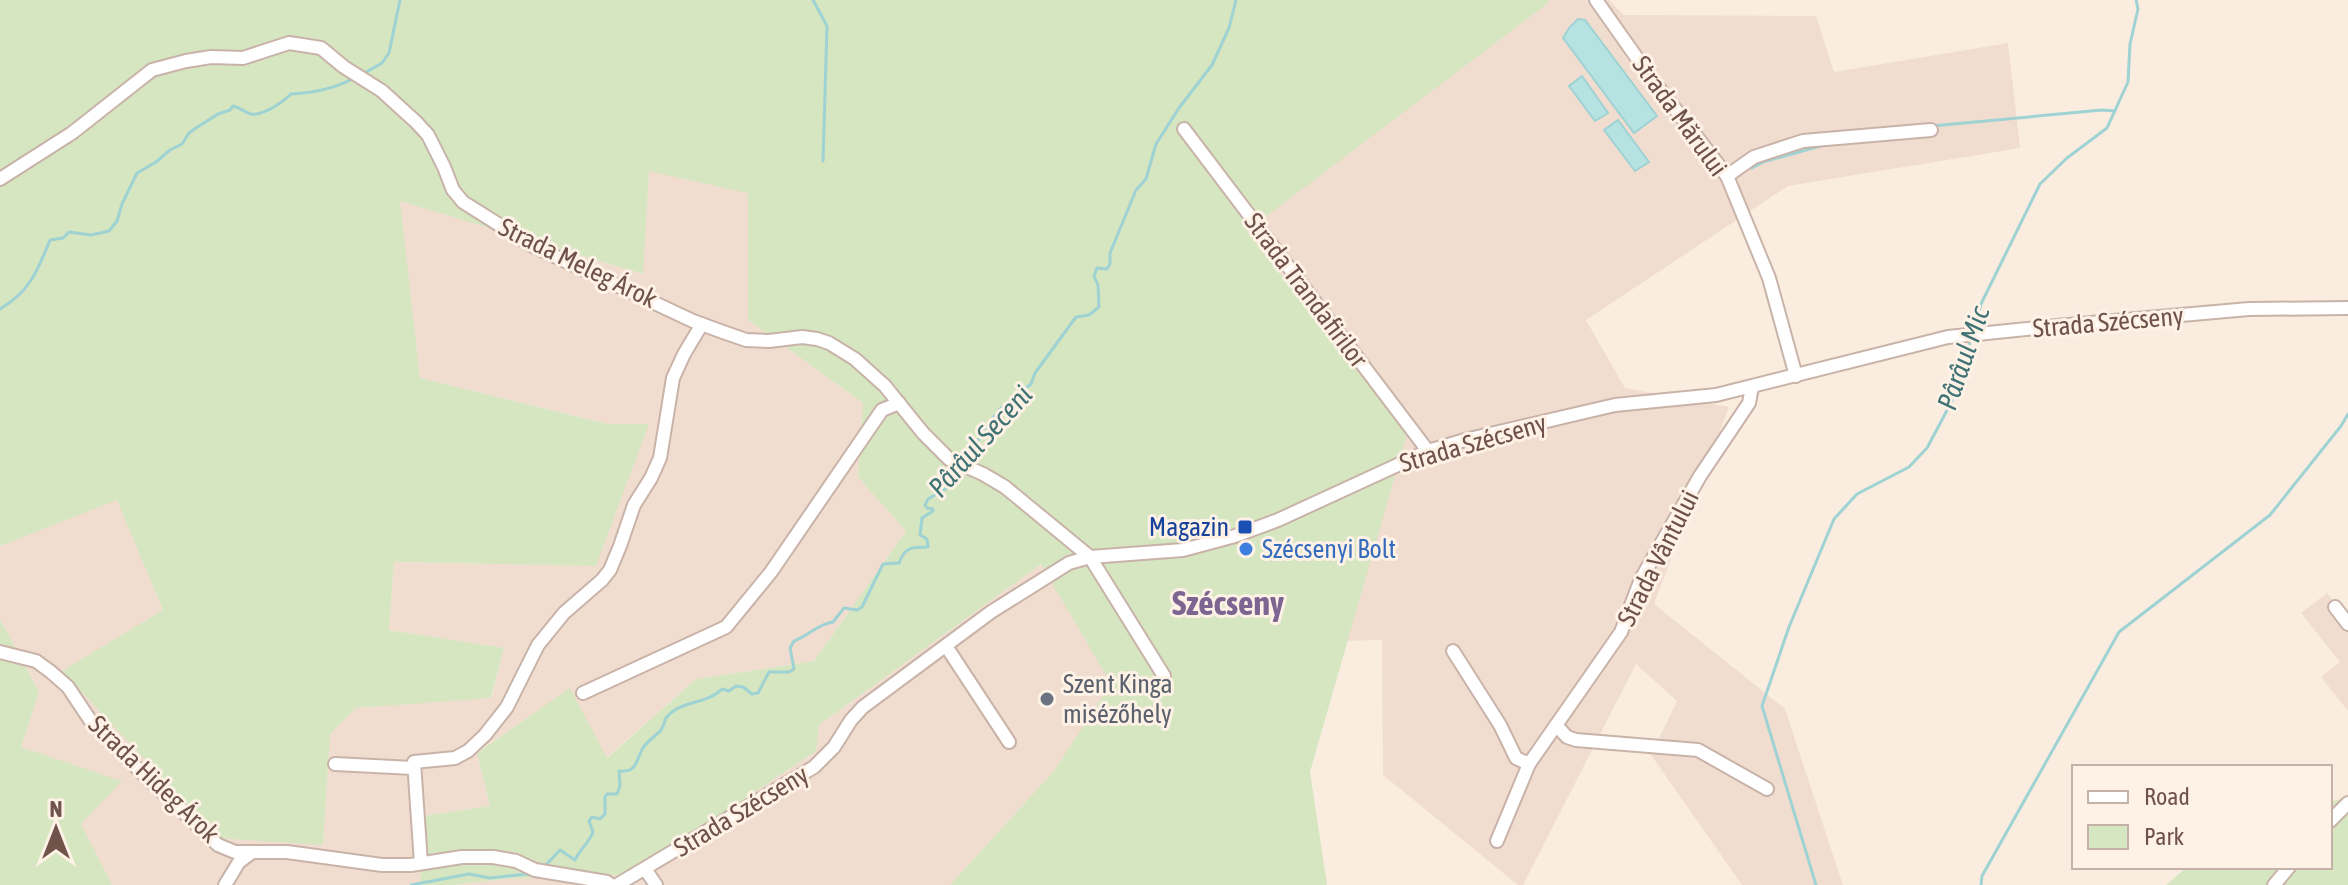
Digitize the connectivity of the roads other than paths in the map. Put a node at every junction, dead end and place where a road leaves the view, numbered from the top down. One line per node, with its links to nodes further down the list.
1 (1596, 0): 4 (street, Strada Mărului)
2 (1184, 129): 11 (street, Strada Trandafirilor)
3 (1931, 130): 4 (street)
4 (1727, 176): 8 (street, Strada Mărului)
5 (0, 179): 7 (street, Strada Meleg Árok)
6 (2348, 308): 8 (street, Strada Szécseny)
7 (702, 324): 10 (street, Strada Meleg Árok); 24 (street)
8 (1796, 376): 9 (street, Strada Szécseny)
9 (1752, 387): 11 (street, Strada Szécseny); 20 (street, Strada Vântului)
10 (899, 403): 12 (street, Strada Meleg Árok); 19 (street)
11 (1428, 451): 12 (street, Strada Szécseny)
12 (1090, 557): 15 (street, Strada Szécseny); 18 (street, Strada Meleg Árok)
13 (2335, 607): 14 (street)
14 (2348, 624)
15 (946, 646): 21 (street); 31 (street, Strada Szécseny)
16 (1453, 651): 23 (street)
17 (0, 652): 29 (street, Strada Hideg Árok)
18 (1164, 676)
19 (583, 693)
20 (1556, 725): 23 (street, Strada Vântului); 25 (street)
21 (1009, 742)
22 (335, 764): 24 (street)
23 (1529, 764): 28 (street, Strada Vântului)
24 (413, 768): 30 (street)
25 (1767, 789)
26 (2348, 803): 27 (street)
27 (2332, 819)
28 (1497, 841)
29 (251, 853): 30 (street, Strada Hideg Árok); 33 (street)
30 (421, 863): 34 (street, Strada Hideg Árok)
31 (645, 869): 34 (street, Strada Szécseny); 35 (street)
32 (2287, 869): 36 (street)
33 (225, 885)
34 (614, 885)
35 (656, 885)
36 (2274, 885)

